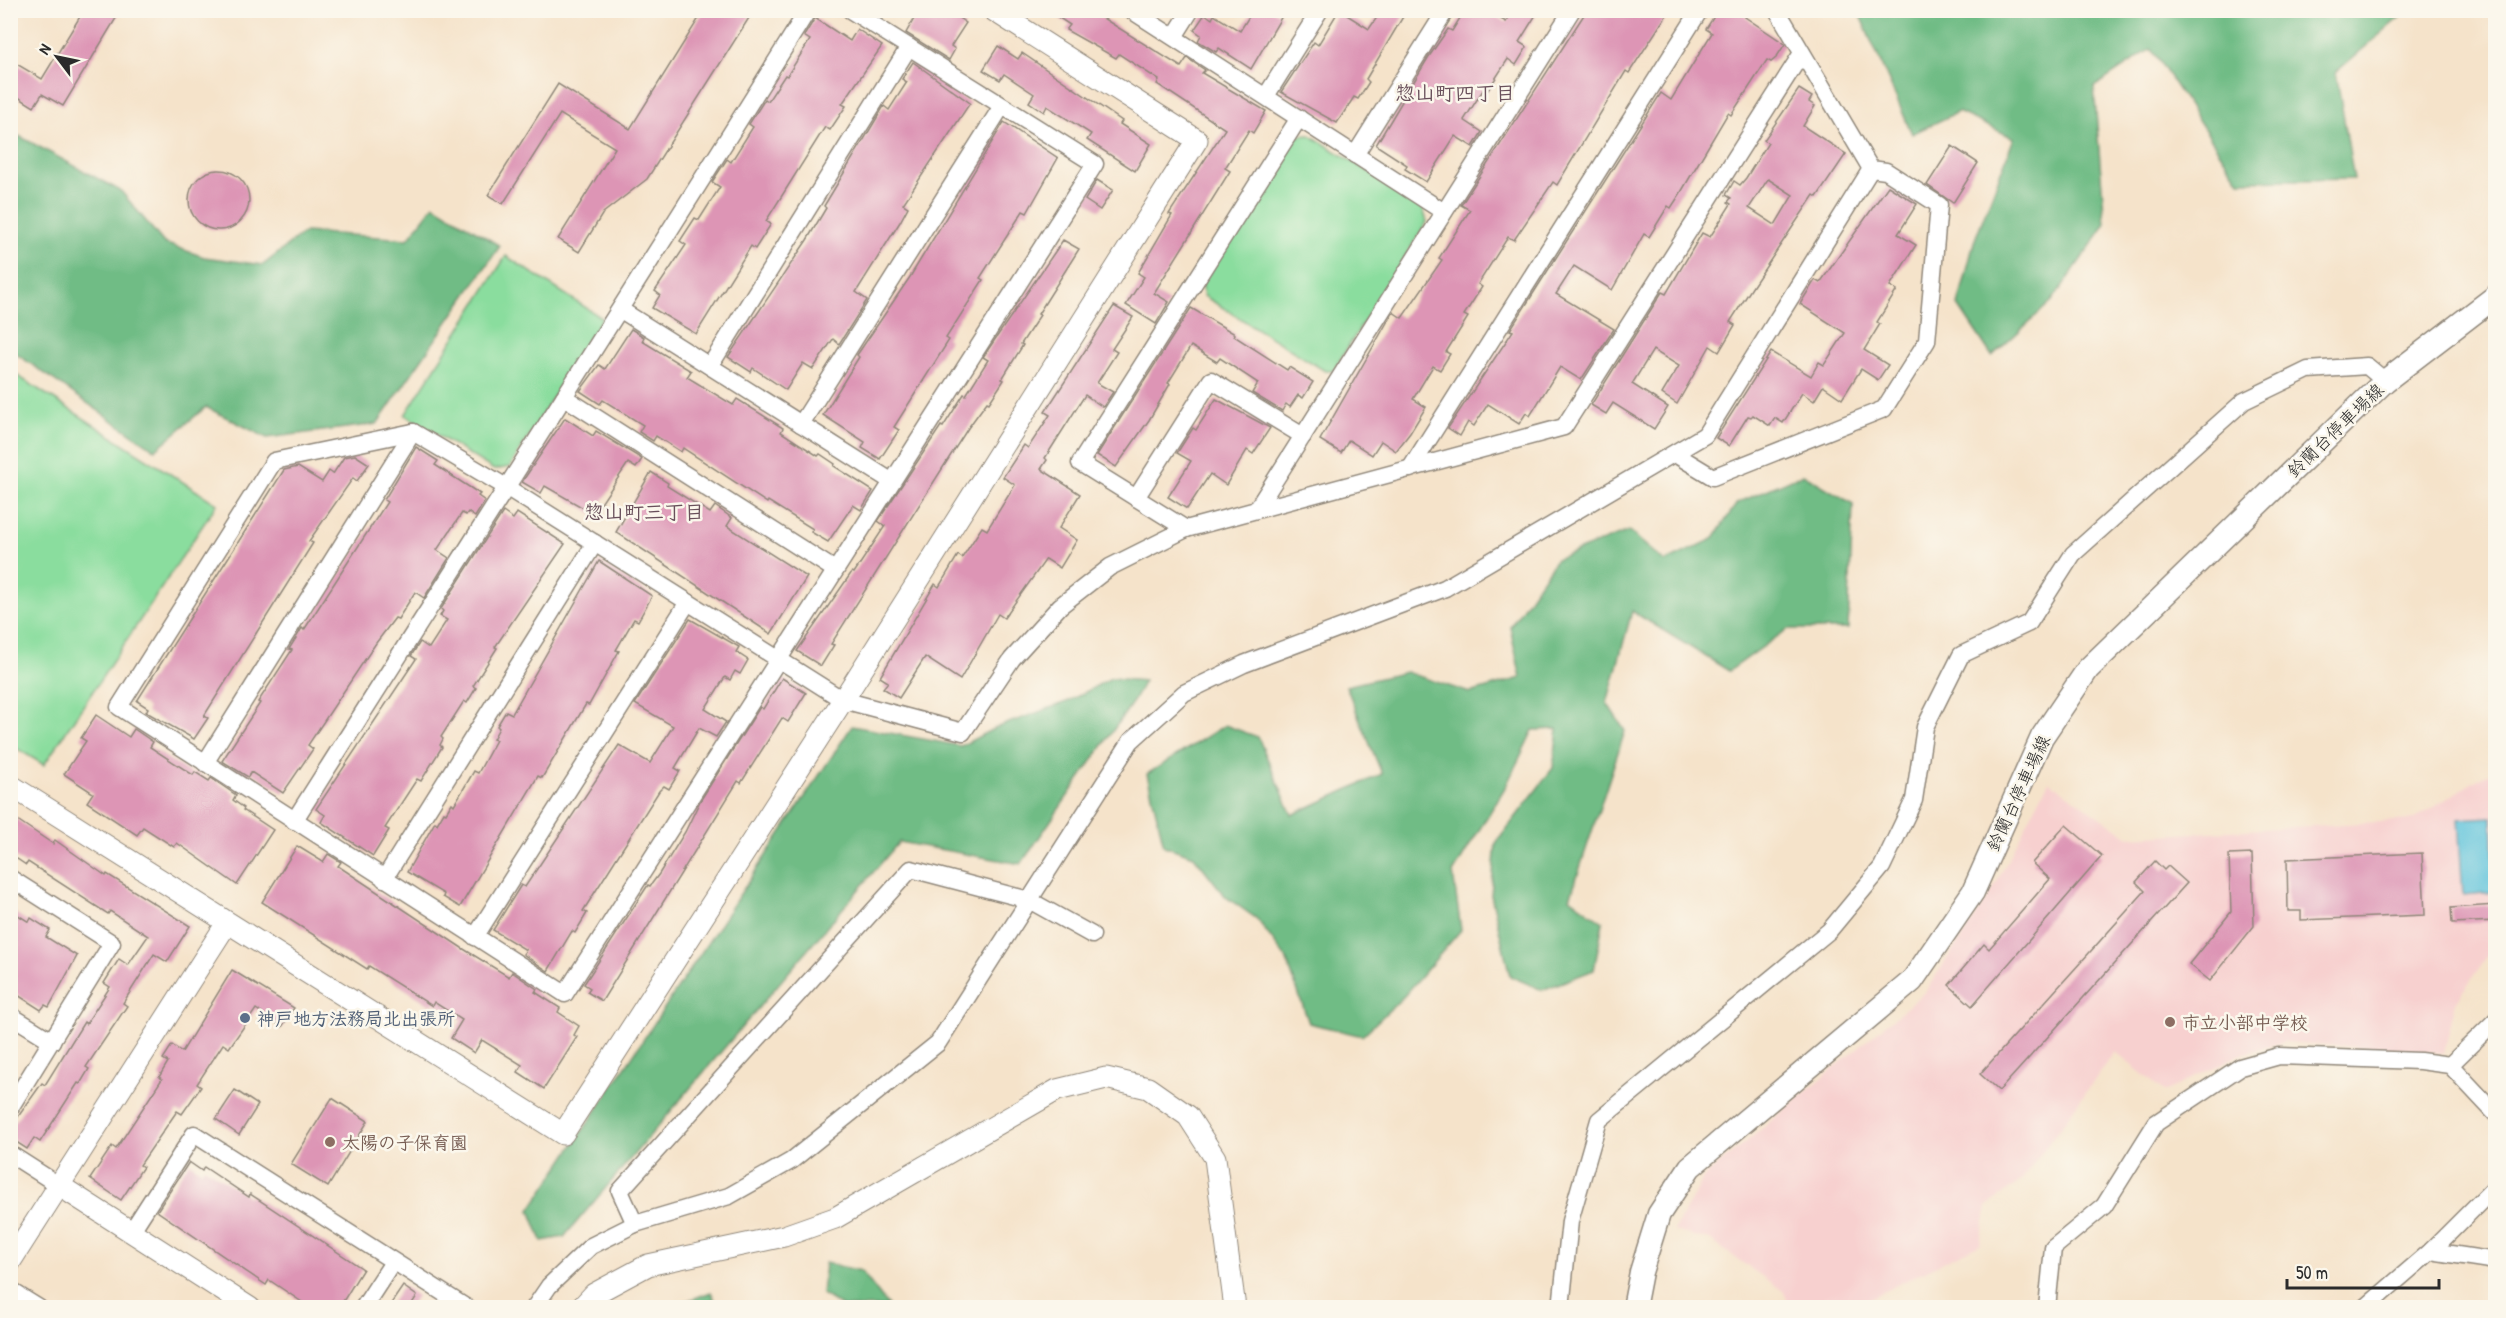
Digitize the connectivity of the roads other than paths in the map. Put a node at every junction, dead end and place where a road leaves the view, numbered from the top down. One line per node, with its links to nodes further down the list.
1 (808, 10): 21 (street)
2 (850, 10): 12 (street)
3 (993, 10): 39 (street)
4 (1131, 10): 11 (street)
5 (1191, 10): 11 (street)
6 (1320, 10): 14 (street)
7 (1446, 10): 17 (street)
8 (1572, 10): 19 (street)
9 (1700, 10): 29 (street)
10 (1777, 10): 13 (street)
11 (1174, 37): 14 (street)
12 (909, 47): 15 (street); 22 (street)
13 (1802, 53): 18 (street); 29 (street)
14 (1266, 96): 16 (street)
15 (1002, 106): 25 (street); 30 (street)
16 (1299, 118): 17 (street); 32 (street)
17 (1355, 155): 19 (street)
18 (1871, 169): 28 (street); 28 (street)
19 (1444, 212): 27 (street)
20 (2496, 296): 23 (main road, 鈴蘭台停車場線)
21 (621, 310): 22 (street); 24 (street)
22 (710, 366): 25 (street)
23 (2385, 381): 72 (street); 73 (main road, 鈴蘭台停車場線)
24 (564, 398): 31 (street); 36 (street)
25 (801, 424): 30 (street)
26 (413, 432): 31 (street); 40 (street); 40 (street)
27 (1303, 436): 32 (street); 33 (street)
28 (1675, 454): 45 (street)
29 (1410, 469): 33 (street)
30 (891, 481): 36 (street)
31 (506, 487): 35 (street); 42 (street)
32 (1136, 498): 34 (street)
33 (1256, 510): 34 (street)
34 (1186, 529): 39 (street)
35 (595, 543): 37 (street); 44 (street)
36 (835, 570): 38 (street)
37 (688, 602): 38 (street); 48 (street)
38 (778, 659): 39 (street); 48 (street)
39 (843, 700): 46 (street)
40 (205, 763): 42 (street)
41 (10, 785): 46 (street)
42 (294, 821): 44 (street)
43 (10, 878): 51 (street)
44 (384, 879): 48 (street)
45 (1029, 900): 47 (street); 58 (street); 58 (street)
46 (227, 923): 56 (street)
47 (1092, 935)
48 (475, 937)
49 (10, 1015): 51 (street)
50 (2496, 1020): 52 (street)
51 (52, 1041): 53 (street)
52 (2450, 1065): 54 (street); 74 (street)
53 (10, 1108)
54 (2496, 1114)
55 (10, 1154): 56 (street)
56 (60, 1186): 59 (street); 62 (street)
57 (2496, 1186): 60 (street)
58 (634, 1224): 69 (street)
59 (132, 1232): 63 (street); 66 (street)
60 (2431, 1251): 61 (street); 75 (street)
61 (2496, 1261)
62 (10, 1262)
63 (393, 1262): 67 (street); 68 (street)
64 (10, 1290): 65 (street)
65 (39, 1308)
66 (250, 1308)
67 (363, 1308)
68 (467, 1308)
69 (534, 1308)
70 (581, 1308): 71 (street)
71 (1235, 1308)
72 (1561, 1308)
73 (1634, 1308)
74 (2047, 1308)
75 (2365, 1308)

